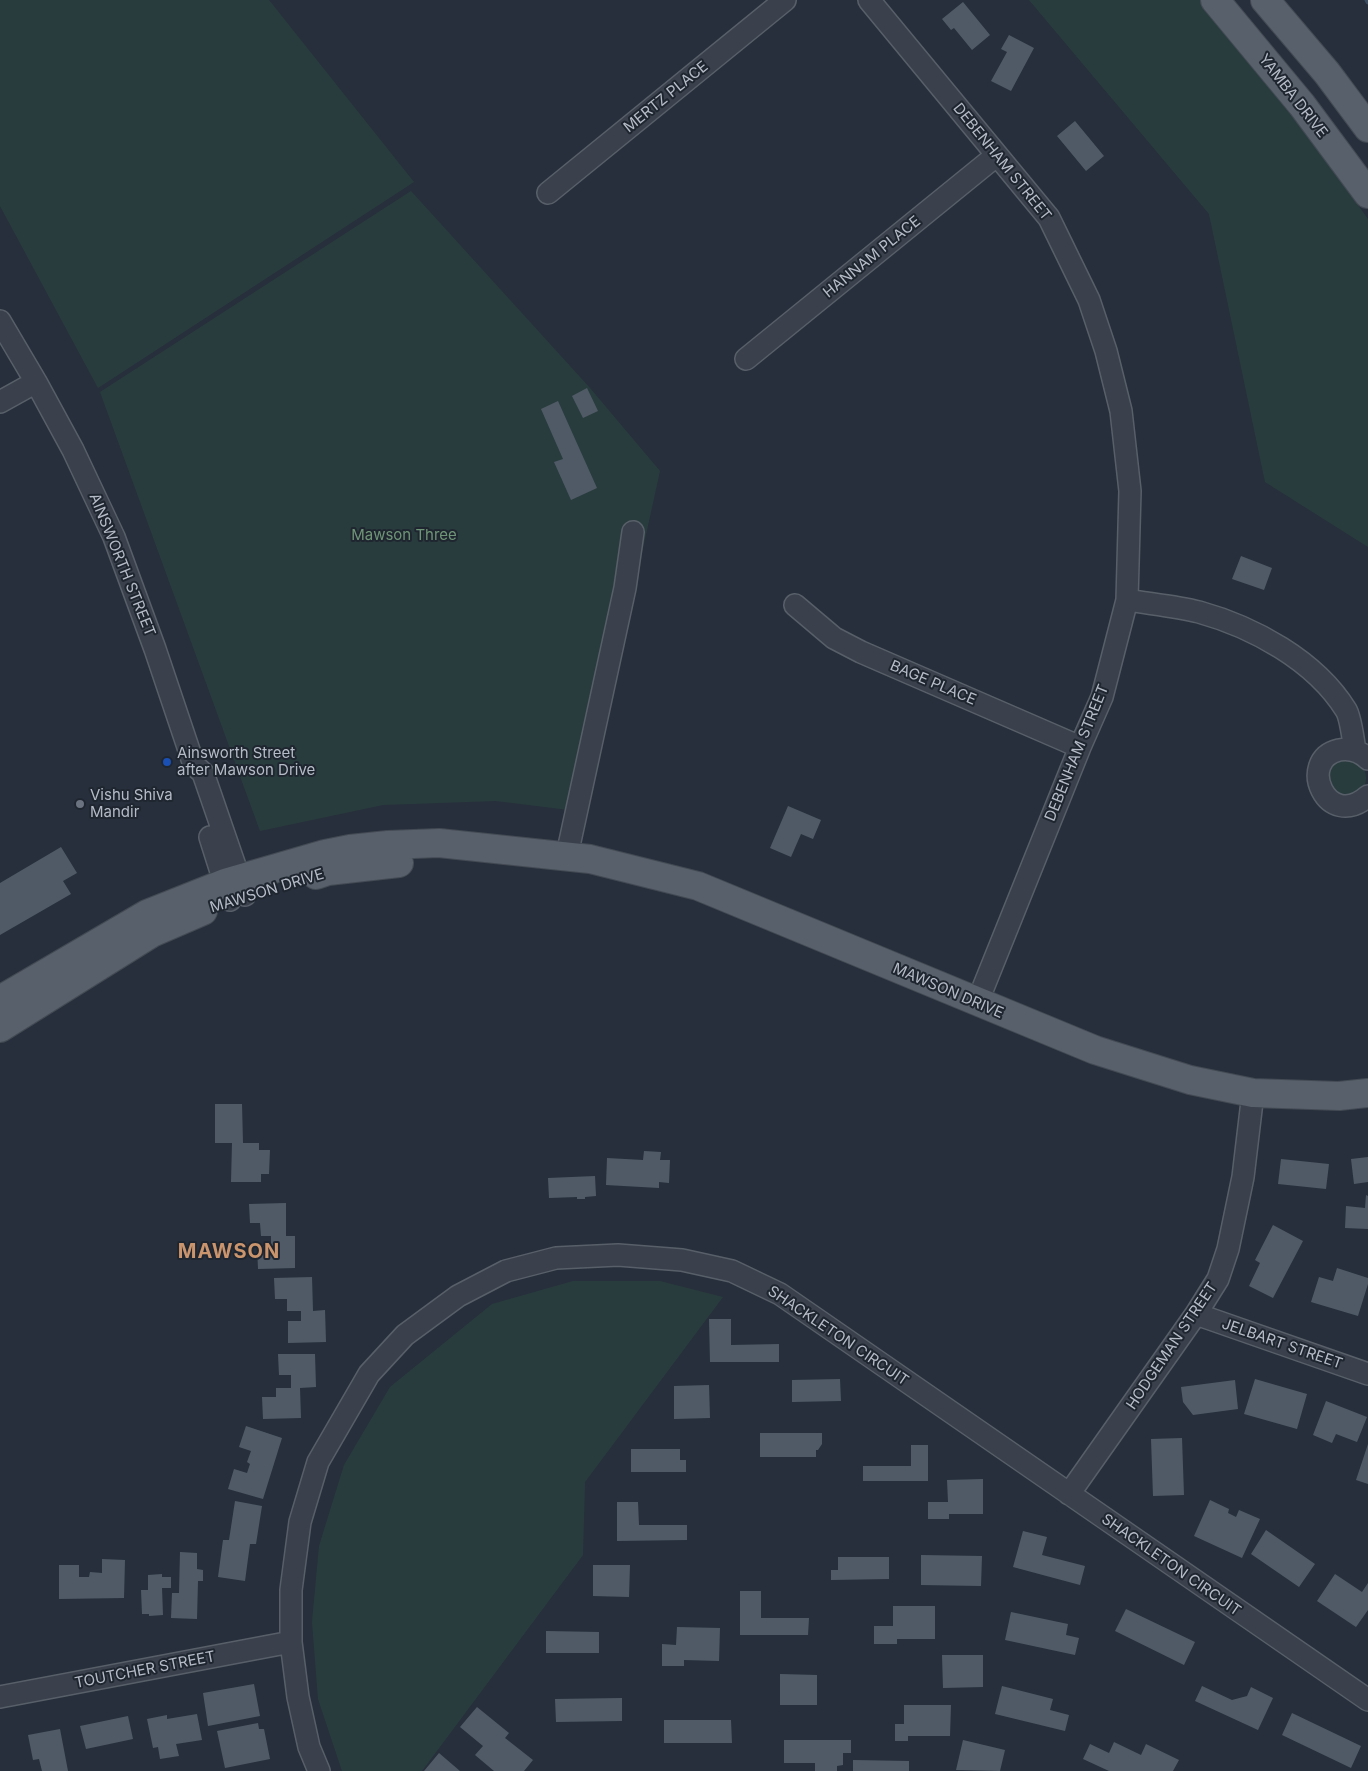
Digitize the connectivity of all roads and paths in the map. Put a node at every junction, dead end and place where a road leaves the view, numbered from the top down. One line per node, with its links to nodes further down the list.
1 (784, 0): 7 (street, MERTZ PLACE)
2 (869, 0): 6 (street, DEBENHAM STREET)
3 (1215, 0): 8 (main road, YAMBA DRIVE)
4 (1265, 0): 5 (main road)
5 (1368, 128)
6 (997, 155): 10 (street, HANNAM PLACE); 14 (street, DEBENHAM STREET)
7 (548, 193)
8 (1368, 194)
9 (0, 321): 11 (street, AINSWORTH STREET)
10 (746, 359)
11 (36, 382): 12 (street); 20 (street, AINSWORTH STREET)
12 (0, 402)
13 (633, 532): 19 (street)
14 (1127, 600): 16 (street, DEBENHAM STREET); 17 (street)
15 (795, 605): 16 (street, BAGE PLACE)
16 (1080, 747): 22 (street, DEBENHAM STREET)
17 (1361, 755): 18 (street)
18 (1368, 796)
19 (566, 855): 20 (main road, MAWSON DRIVE); 22 (main road, MAWSON DRIVE)
20 (235, 889): 21 (main road, MAWSON DRIVE); 23 (main road, MAWSON DRIVE)
21 (0, 1000)
22 (977, 1003): 24 (main road, MAWSON DRIVE)
23 (0, 1028)
24 (1253, 1093): 25 (main road, MAWSON DRIVE); 26 (street, HODGEMAN STREET)
25 (1368, 1093)
26 (1196, 1314): 27 (street, JELBART STREET); 28 (street, HODGEMAN STREET)
27 (1368, 1374)
28 (1069, 1494): 29 (street, SHACKLETON CIRCUIT); 31 (street, SHACKLETON CIRCUIT)
29 (291, 1642): 30 (street, TOUTCHER STREET); 32 (street, SHACKLETON CIRCUIT)
30 (0, 1697)
31 (1368, 1700)
32 (319, 1771)

